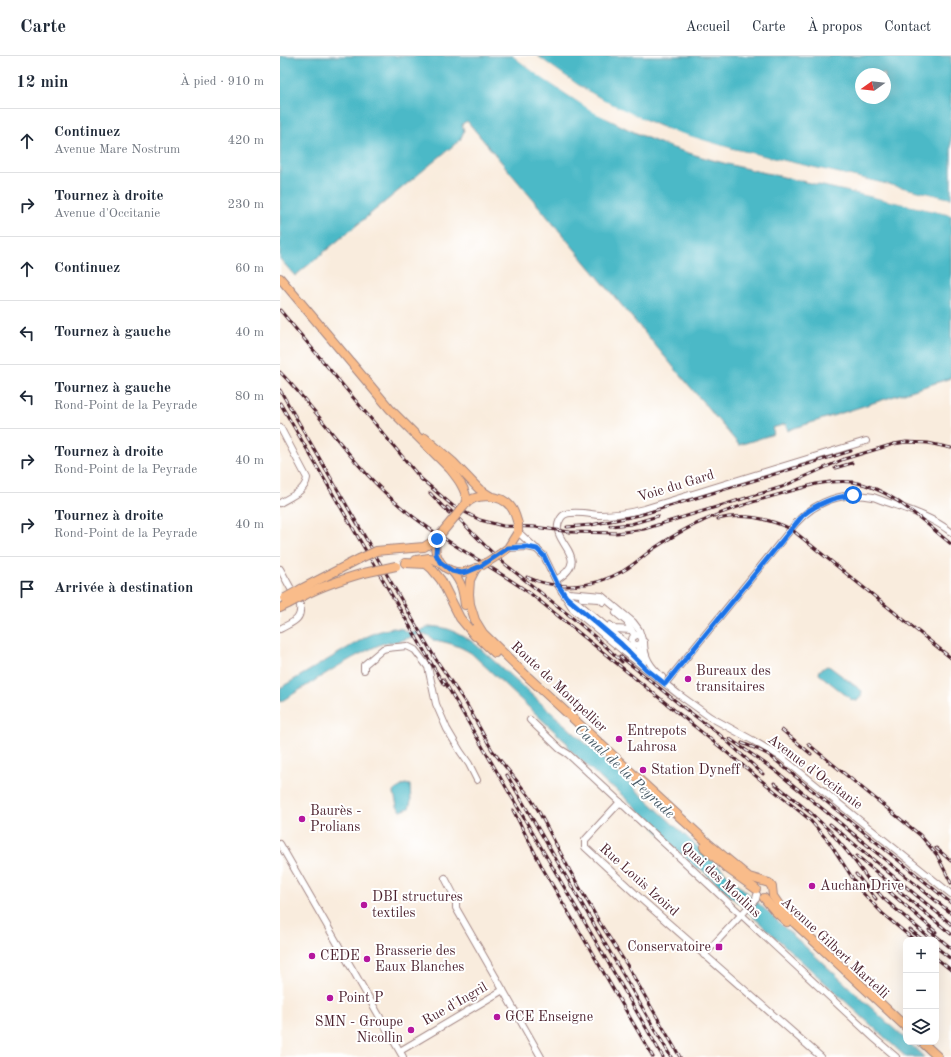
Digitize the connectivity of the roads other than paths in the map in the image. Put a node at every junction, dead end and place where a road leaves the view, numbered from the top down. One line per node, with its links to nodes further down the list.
1 (280, 278): 2 (main road)
2 (379, 397): 5 (main road); 7 (main road)
3 (280, 427): 6 (street)
4 (866, 441): 18 (street, Voie du Gard)
5 (490, 496): 7 (main road); 8 (main road)
6 (280, 503)
7 (466, 504): 10 (main road, bridge)
8 (518, 528): 11 (main road); 12 (street)
9 (951, 532): 30 (street)
10 (438, 538): 13 (main road); 20 (main road, bridge)
11 (508, 548): 12 (street); 15 (main road, bridge)
12 (537, 549): 18 (street)
13 (440, 562): 14 (main road); 17 (main road)
14 (405, 564): 20 (main road, bridge); 26 (main road)
15 (479, 567): 17 (main road); 36 (main road, Route de Montpellier)
16 (280, 569): 25 (street)
17 (452, 571): 26 (main road, Route de Montpellier)
18 (556, 580): 19 (street)
19 (562, 591): 21 (street); 27 (street)
20 (303, 592): 23 (main road, bridge)
21 (566, 597): 22 (street); 28 (street)
22 (578, 597): 27 (street); 27 (street)
23 (284, 601): 24 (main road)
24 (280, 608)
25 (280, 629)
26 (480, 638): 39 (main road, Route de Montpellier)
27 (638, 638): 28 (street)
28 (649, 668): 30 (street, Avenue d'Occitanie)
29 (364, 670): 32 (street)
30 (665, 684): 38 (street, Avenue d'Occitanie)
31 (530, 720): 33 (street, Quai des Moulins)
32 (477, 780)
33 (620, 802): 40 (street, Quai des Moulins); 41 (street, Rue Louis Izoird)
34 (280, 844): 47 (street)
35 (445, 878): 42 (street, Rue d'Ingril)
36 (761, 882): 37 (main road); 39 (main road)
37 (772, 892): 39 (main road); 43 (main road, Avenue Gilbert Martelli)
38 (951, 894)
39 (758, 895): 40 (street); 44 (main road, Avenue Gilbert Martelli)
40 (743, 912): 41 (street); 51 (street, Quai des Moulins)
41 (704, 955): 50 (street)
42 (503, 990): 47 (street, Rue d'Ingril); 49 (street)
43 (903, 1024)
44 (903, 1030)
45 (919, 1045): 52 (main road)
46 (925, 1045): 53 (main road)
47 (400, 1051): 48 (street)
48 (403, 1057)
49 (541, 1057)
50 (821, 1057)
51 (896, 1057)
52 (931, 1057)
53 (938, 1057)

